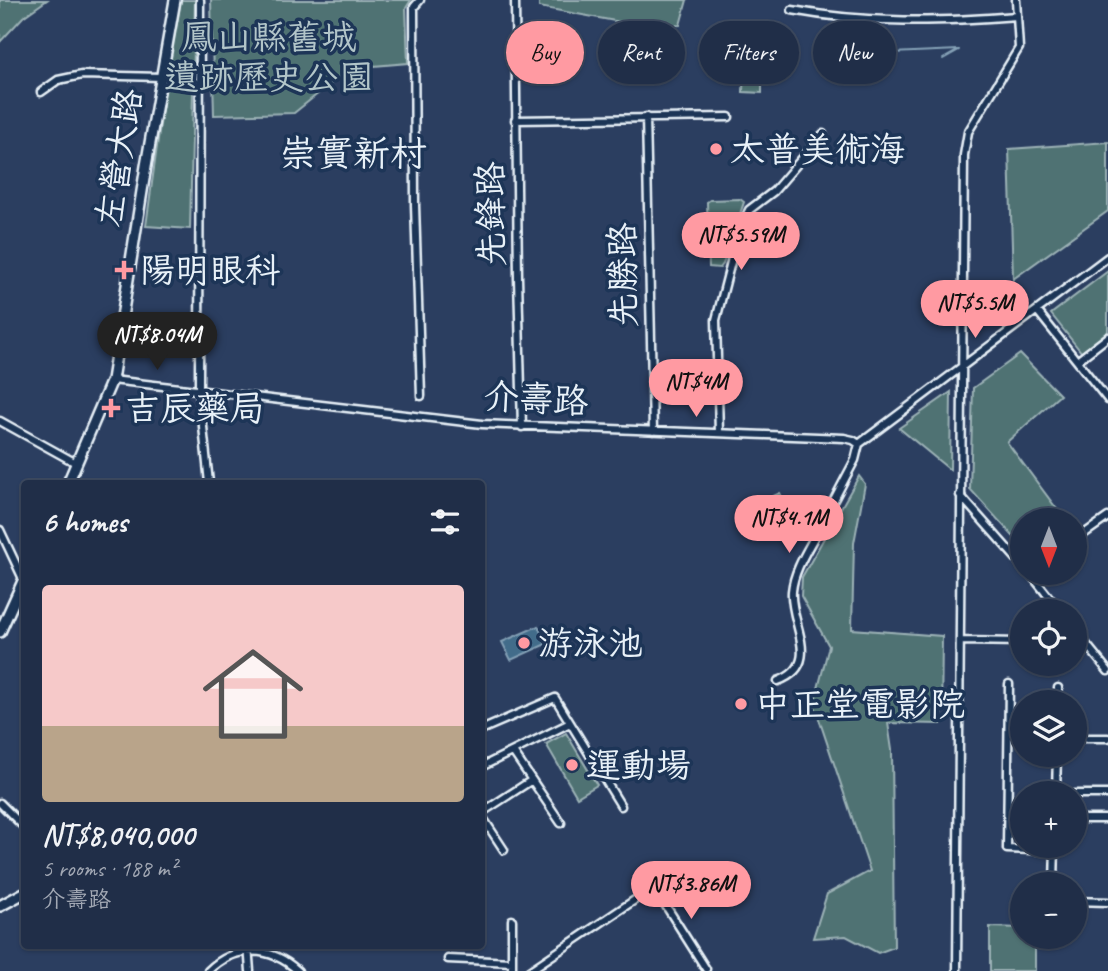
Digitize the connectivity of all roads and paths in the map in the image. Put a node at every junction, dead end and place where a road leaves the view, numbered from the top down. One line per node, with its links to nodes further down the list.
1 (175, 0): 8 (street, 左營大路)
2 (200, 0): 20 (street)
3 (420, 0): 21 (street)
4 (515, 0): 12 (street, 先鋒路)
5 (1016, 0): 7 (street)
6 (792, 10): 7 (street)
7 (1017, 16): 18 (street)
8 (161, 77): 9 (street); 19 (street, 左營大路)
9 (41, 92)
10 (646, 117): 11 (street); 12 (street); 25 (street, 先勝路)
11 (729, 117)
12 (515, 120): 24 (street, 先鋒路)
13 (823, 134): 26 (street)
14 (1108, 257): 15 (street)
15 (1038, 312): 17 (street); 18 (street)
16 (1108, 337): 17 (street)
17 (1077, 361): 22 (street)
18 (961, 367): 27 (street); 31 (street)
19 (112, 380): 20 (street, 介壽路); 28 (street, 左營大路)
20 (200, 389): 24 (street, 介壽路); 30 (street)
21 (421, 396)
22 (1108, 400)
23 (0, 421): 28 (street)
24 (522, 427): 25 (street, 介壽路)
25 (653, 430): 26 (street, 介壽路)
26 (719, 433): 27 (street, 介壽路)
27 (859, 444): 45 (street)
28 (76, 463): 29 (street, 左營大路)
29 (69, 480)
30 (209, 480)
31 (960, 495): 35 (street); 41 (street)
32 (1108, 517): 34 (street)
33 (0, 530): 36 (street)
34 (1087, 532)
35 (1010, 551)
36 (21, 574)
37 (1039, 585): 39 (street)
38 (21, 586): 40 (street)
39 (1051, 599)
40 (0, 632)
41 (960, 641): 42 (street); 84 (street)
42 (1010, 642)
43 (1087, 644): 44 (street)
44 (1108, 671)
45 (778, 681)
46 (1009, 684): 64 (street)
47 (570, 723): 48 (street); 51 (street); 57 (street)
48 (485, 728)
49 (1087, 738): 50 (street)
50 (1108, 738)
51 (513, 752): 52 (street); 53 (street)
52 (485, 765)
53 (532, 780): 58 (street); 62 (street)
54 (1087, 794): 55 (street)
55 (1108, 794)
56 (0, 803): 63 (street)
57 (621, 806)
58 (485, 811)
59 (485, 820): 65 (street)
60 (1087, 820): 61 (street)
61 (1108, 820)
62 (561, 823)
63 (21, 824)
64 (1010, 849)
65 (504, 850)
66 (21, 895): 70 (street)
67 (21, 901): 71 (street)
68 (1087, 901): 69 (street)
69 (1108, 902)
70 (0, 906)
71 (0, 912)
72 (512, 920): 77 (street)
73 (246, 949): 79 (street)
74 (248, 949): 80 (street)
75 (252, 949): 81 (street)
76 (448, 959): 77 (street)
77 (512, 962): 82 (street)
78 (706, 969): 83 (street)
79 (208, 971)
80 (250, 971)
81 (298, 971)
82 (512, 971)
83 (529, 971)
84 (957, 971)

